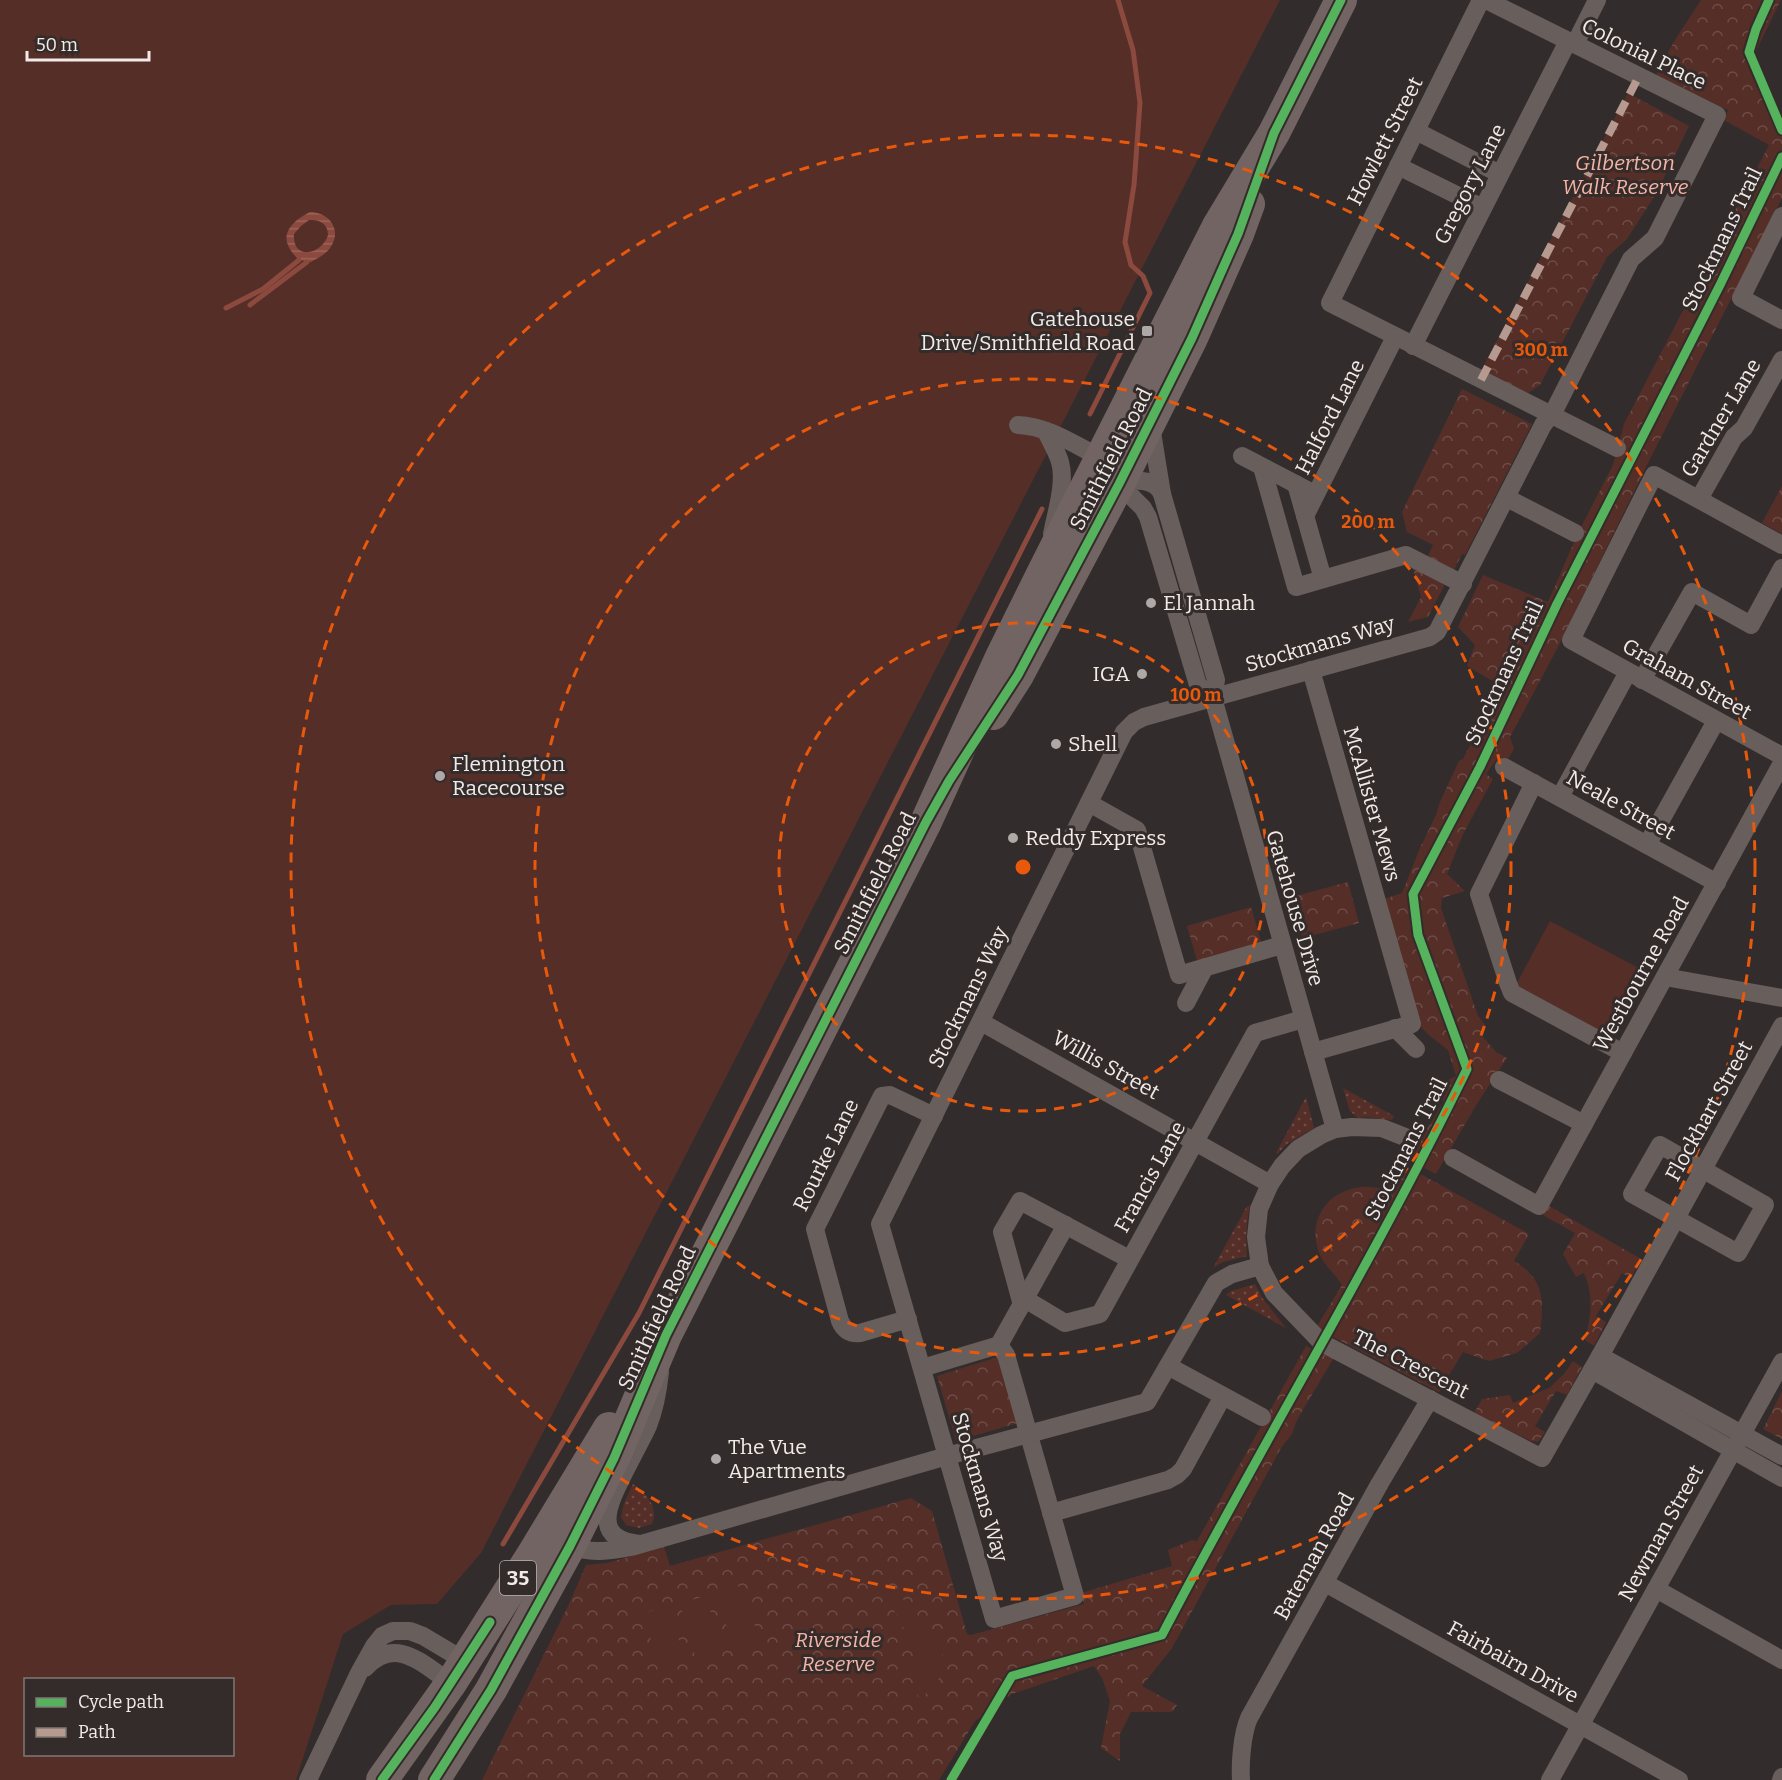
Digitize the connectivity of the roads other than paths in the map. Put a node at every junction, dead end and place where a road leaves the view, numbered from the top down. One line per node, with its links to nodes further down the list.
1 (1341, 0): 8 (highway, Smithfield Road / 35)
2 (1481, 0): 7 (street, Howlett Street)
3 (1486, 0): 5 (street, Colonial Place)
4 (1597, 0): 5 (street, Gregory Lane)
5 (1571, 43): 6 (street, Colonial Place); 10 (street, Gregory Lane)
6 (1717, 115): 17 (street, Stockmans Way)
7 (1416, 131): 9 (street, Howlett Street); 10 (street)
8 (1274, 133): 18 (highway, Smithfield Road / 35); 23 (highway, Smithfield Road / 35)
9 (1398, 166): 11 (street); 14 (street, Howlett Street)
10 (1500, 174): 11 (street, Gregory Lane)
11 (1483, 208): 15 (street, Gregory Lane)
12 (1782, 216): 13 (street)
13 (1782, 320)
14 (1395, 337): 15 (street); 29 (street, Halford Lane)
15 (1413, 346): 17 (street)
16 (1782, 360): 31 (street, Gardner Lane)
17 (1550, 415): 21 (street); 30 (street, Stockmans Way)
18 (1151, 421): 25 (highway, Smithfield Road / 35); 28 (street, Gatehouse Drive)
19 (1018, 425): 20 (street)
20 (1046, 431): 23 (street); 35 (street)
21 (1617, 448)
22 (1242, 456): 24 (street)
23 (1101, 458): 25 (highway); 27 (highway, Smithfield Road / 35)
24 (1262, 467): 26 (street); 37 (street)
25 (1119, 484): 27 (highway); 28 (street); 39 (street, Gatehouse Drive); 50 (highway, Smithfield Road / 35)
26 (1296, 484): 29 (street); 32 (street)
27 (1083, 494): 35 (highway, Smithfield Road / 35)
28 (1162, 494): 39 (street, Gatehouse Drive)
29 (1316, 495): 32 (street, Halford Lane)
30 (1507, 498): 33 (street); 38 (street, Stockmans Way)
31 (1699, 499): 34 (street); 41 (street, Graham Street)
32 (1305, 516): 37 (street)
33 (1575, 532)
34 (1782, 545)
35 (1045, 568): 50 (highway, Smithfield Road / 35)
36 (1782, 568): 41 (street)
37 (1323, 579): 38 (street)
38 (1463, 584): 40 (street, Stockmans Way)
39 (1186, 610): 42 (street, Gatehouse Drive)
40 (1311, 670): 42 (street, Stockmans Way); 61 (street, McAllister Mews)
41 (1635, 676): 43 (street, Graham Street); 48 (street)
42 (1213, 698): 49 (street, Stockmans Way); 53 (street, Gatehouse Drive)
43 (1716, 721): 44 (street, Graham Street); 51 (street)
44 (1782, 756)
45 (1782, 763): 52 (street, Westbourne Road)
46 (1504, 767): 47 (street, Neale Street)
47 (1534, 783): 48 (street, Neale Street); 64 (street)
48 (1560, 797): 51 (street, Neale Street)
49 (1089, 803): 54 (street); 59 (street, Stockmans Way)
50 (926, 822): 80 (highway, Smithfield Road / 35)
51 (1647, 845): 52 (street, Neale Street)
52 (1716, 883): 55 (street, Westbourne Road)
53 (1282, 945): 54 (street); 58 (street, Gatehouse Drive)
54 (1205, 967): 57 (street)
55 (1665, 977): 56 (street); 64 (street, Westbourne Road)
56 (1782, 998)
57 (1186, 1004)
58 (1303, 1019): 63 (street, Gatehouse Drive); 70 (street, Francis Lane)
59 (981, 1022): 66 (street, Stockmans Way); 70 (street, Willis Street)
60 (1782, 1026): 72 (street, Flockhart Street)
61 (1395, 1028): 62 (street); 63 (street)
62 (1416, 1049)
63 (1312, 1052): 68 (street, Gatehouse Drive)
64 (1623, 1053): 67 (street, Westbourne Road)
65 (1499, 1080): 67 (street)
66 (934, 1116): 79 (street, Stockmans Way); 79 (street, Rourke Lane)
67 (1584, 1124): 71 (street, Westbourne Road)
68 (1335, 1129): 69 (street, The Crescent); 73 (street, The Crescent)
69 (1405, 1137)
70 (1195, 1141): 73 (street, Willis Street); 76 (street, Francis Lane)
71 (1452, 1158)
72 (1703, 1169): 74 (street, Flockhart Street); 74 (street); 74 (street)
73 (1270, 1184): 77 (street, The Crescent)
74 (1676, 1219): 83 (street, The Crescent)
75 (1066, 1225): 76 (street); 78 (street); 78 (street)
76 (1130, 1260): 78 (street, Francis Lane)
77 (1260, 1266): 84 (street); 87 (street, The Crescent)
78 (1024, 1302): 81 (street)
79 (908, 1319): 85 (street, Stockmans Way)
80 (664, 1339): 96 (highway, Smithfield Road / 35); 97 (street)
81 (999, 1345): 85 (street); 89 (street)
82 (1782, 1362): 90 (street, Newman Street)
83 (1596, 1363): 87 (street, The Crescent); 90 (street); 91 (street)
84 (1168, 1366): 86 (street); 89 (street)
85 (922, 1368): 92 (street, Stockmans Way)
86 (1223, 1396): 88 (street); 95 (street)
87 (1430, 1399): 98 (street, Bateman Road)
88 (1262, 1417)
89 (1029, 1433): 92 (street); 95 (street)
90 (1742, 1433): 91 (street, Newman Street); 93 (street)
91 (1732, 1450): 94 (street); 99 (street, Newman Street)
92 (947, 1456): 95 (street, Stockmans Way); 97 (street)
93 (1782, 1456)
94 (1782, 1478)
95 (1051, 1513)
96 (558, 1539): 97 (street); 101 (highway, Smithfield Road / 35); 103 (highway, Smithfield Road / 35)
97 (641, 1544)
98 (1325, 1583): 104 (street, Fairbairn Drive); 105 (street, Bateman Road)
99 (1656, 1589): 100 (street); 104 (street, Newman Street)
100 (1782, 1660)
101 (458, 1672): 102 (street); 102 (street); 103 (highway); 107 (highway, Smithfield Road / 35)
102 (352, 1687): 106 (street)
103 (490, 1690): 108 (highway, Smithfield Road / 35)
104 (1579, 1725): 111 (street, Newman Street); 112 (street, Fairbairn Drive)
105 (1245, 1738): 109 (street, Bateman Road); 110 (street, Bateman Road)
106 (308, 1780)
107 (382, 1780)
108 (434, 1780)
109 (1241, 1780)
110 (1253, 1780)
111 (1550, 1780)
112 (1678, 1780)

